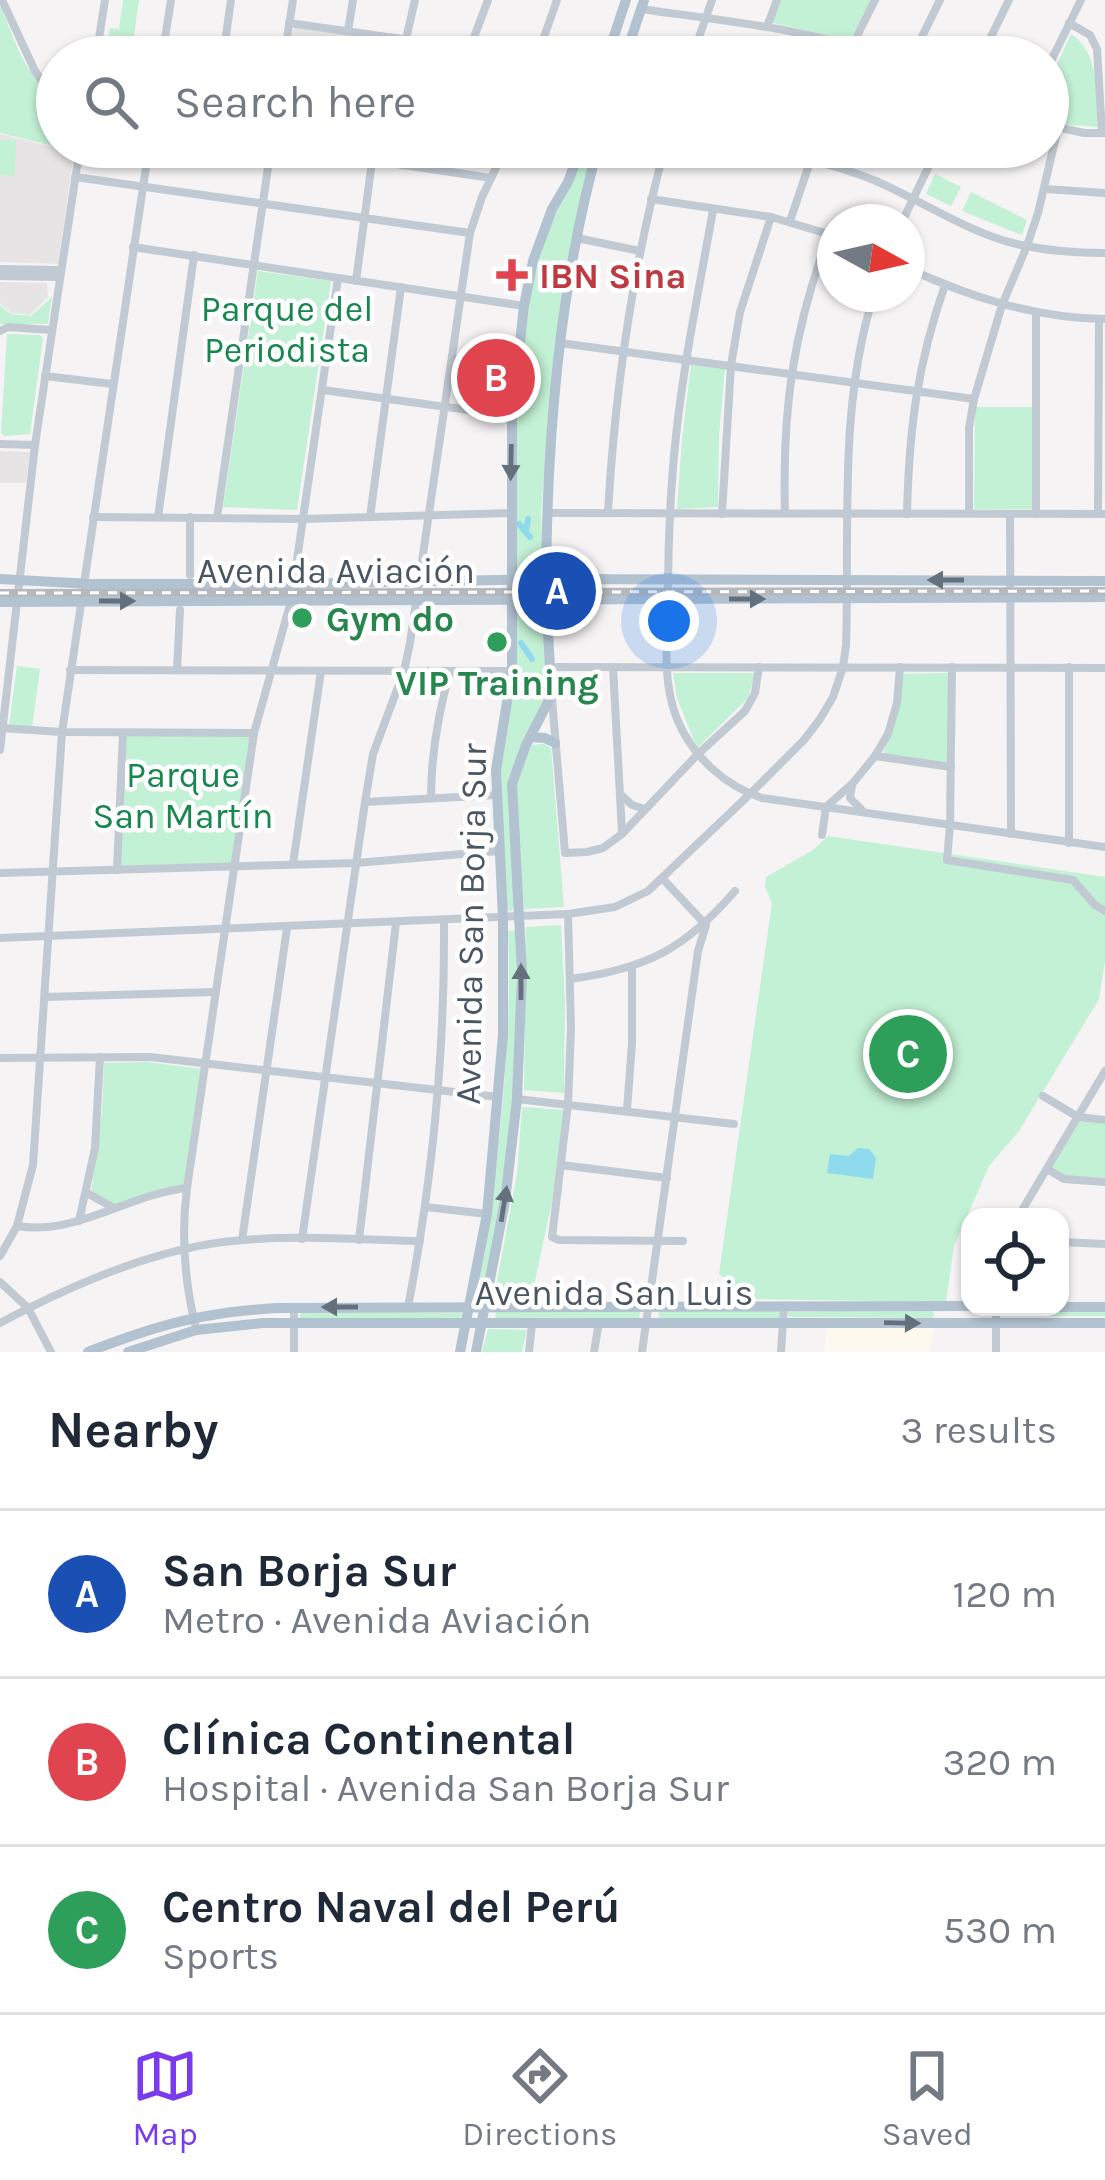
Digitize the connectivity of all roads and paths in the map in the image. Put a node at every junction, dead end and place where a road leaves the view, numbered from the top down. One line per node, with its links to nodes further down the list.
1 (2, 0): 39 (street)
2 (105, 0): 23 (street)
3 (170, 0): 24 (street)
4 (231, 0): 25 (street)
5 (293, 0): 19 (street)
6 (352, 0): 22 (street)
7 (415, 0): 28 (street)
8 (488, 0): 29 (street)
9 (557, 0): 30 (street)
10 (626, 0): 31 (main road)
11 (712, 0): 18 (street)
12 (776, 0): 21 (street)
13 (875, 0): 35 (street)
14 (940, 0): 36 (street)
15 (1009, 0): 37 (street)
16 (1081, 0): 20 (street)
17 (642, 5): 18 (street); 32 (main road)
18 (705, 18): 21 (street); 33 (street)
19 (289, 23): 22 (street); 26 (street)
20 (1069, 23): 38 (street); 41 (street)
21 (767, 27): 34 (street)
22 (348, 31): 27 (street)
23 (100, 36)
24 (165, 36)
25 (226, 36)
26 (287, 36)
27 (383, 36)
28 (407, 36)
29 (474, 36)
30 (542, 36)
31 (614, 36)
32 (632, 36)
33 (699, 36)
34 (813, 36)
35 (857, 36)
36 (922, 36)
37 (991, 36)
38 (1063, 36)
39 (36, 74)
40 (1069, 129): 41 (street)
41 (1104, 133)
42 (76, 168): 55 (street)
43 (145, 168): 57 (street)
44 (268, 168): 62 (street)
45 (371, 168): 66 (street)
46 (425, 168): 56 (street)
47 (496, 168): 56 (street)
48 (572, 168): 87 (main road, Avenida San Borja Sur)
49 (592, 168): 70 (main road)
50 (659, 168): 60 (street)
51 (809, 168): 67 (street)
52 (837, 168): 61 (street)
53 (928, 168): 61 (street)
54 (1048, 168): 58 (street)
55 (75, 177): 57 (street); 79 (street)
56 (491, 178): 69 (street)
57 (142, 188): 62 (street); 72 (street)
58 (1045, 189): 59 (street); 71 (street)
59 (1105, 194)
60 (651, 199): 64 (street); 73 (street)
61 (913, 199): 63 (street); 71 (street)
62 (262, 204): 66 (street); 76 (street)
63 (911, 204)
64 (712, 210): 65 (street); 95 (street)
65 (771, 217): 67 (street); 96 (street)
66 (365, 218): 69 (street); 82 (street)
67 (790, 221): 68 (street)
68 (817, 230)
69 (470, 233): 85 (street)
70 (577, 238): 73 (street); 93 (main road)
71 (1027, 246): 74 (street); 86 (street)
72 (134, 247): 75 (street); 100 (street)
73 (640, 250): 94 (street)
74 (1105, 253)
75 (194, 255): 76 (street); 123 (street)
76 (253, 264): 81 (street); 125 (street)
77 (817, 268): 97 (street)
78 (0, 272): 79 (street)
79 (59, 273): 92 (street)
80 (925, 276): 83 (street)
81 (338, 278): 82 (street); 101 (street)
82 (356, 280): 84 (street)
83 (945, 285): 86 (street); 102 (street)
84 (401, 287): 85 (street); 103 (street)
85 (460, 296): 87 (street); 105 (street)
86 (1002, 305): 89 (street); 104 (street)
87 (524, 306): 106 (main road, Avenida San Borja Sur)
88 (870, 312): 99 (street)
89 (1036, 312): 90 (street); 119 (street)
90 (1102, 319): 120 (street)
91 (1, 330): 92 (street)
92 (51, 330): 98 (street)
93 (560, 343): 94 (street); 110 (main road)
94 (626, 350): 95 (street); 109 (street)
95 (687, 358): 96 (street); 112 (street)
96 (731, 365): 97 (street); 113 (street)
97 (790, 375): 99 (street); 114 (street)
98 (45, 376): 100 (street); 108 (street)
99 (853, 383): 102 (street); 115 (street)
100 (112, 384): 122 (street)
101 (322, 390): 103 (street); 127 (street)
102 (915, 392): 104 (street); 116 (street)
103 (386, 399): 105 (street); 126 (street)
104 (974, 399): 117 (street)
105 (446, 407): 106 (street); 121 (street)
106 (512, 416): 111 (main road, Avenida San Borja Sur, one-way to 111)
107 (0, 444): 108 (street)
108 (35, 445): 129 (street)
109 (608, 512): 110 (street); 112 (street)
110 (546, 513): 134 (main road)
111 (510, 514): 121 (street); 131 (main road, Avenida San Borja Sur)
112 (670, 514): 113 (street); 130 (street)
113 (722, 514): 114 (street)
114 (785, 514): 115 (street)
115 (848, 514): 116 (street); 132 (street)
116 (907, 514): 117 (street)
117 (969, 514): 118 (street)
118 (1010, 514): 119 (street); 133 (street)
119 (1036, 514): 120 (street)
120 (1101, 514)
121 (428, 515): 126 (street); 136 (street)
122 (93, 517): 123 (street); 137 (street)
123 (158, 517): 124 (street)
124 (190, 518): 125 (street); 128 (street)
125 (218, 518): 127 (street)
126 (370, 518): 127 (street)
127 (303, 519): 138 (street)
128 (190, 575)
129 (7, 579): 137 (main road, Avenida Aviación); 149 (street)
130 (668, 579): 132 (main road, Avenida Aviación); 134 (main road, Avenida Aviación); 142 (street)
131 (512, 580): 134 (main road, Avenida Aviación); 136 (main road, Avenida Aviación); 144 (main road, Avenida San Borja Sur)
132 (848, 580): 133 (main road, Avenida Aviación, one-way to 132); 143 (street)
133 (1010, 580): 135 (main road, Avenida Aviación); 139 (street)
134 (546, 581)
135 (1105, 581)
136 (419, 582): 138 (main road, Avenida Aviación); 147 (street)
137 (82, 584): 138 (main road, Avenida Aviación); 145 (street)
138 (294, 584): 146 (street)
139 (1010, 597): 140 (main road, Avenida Aviación); 143 (main road, Avenida Aviación); 157 (street)
140 (1105, 597)
141 (546, 599): 142 (main road, Avenida Aviación); 144 (main road, Avenida Aviación); 167 (main road, Avenida San Borja Sur)
142 (668, 599): 143 (main road, Avenida Aviación, one-way to 143); 155 (street)
143 (848, 599): 153 (street)
144 (512, 600): 147 (main road, Avenida Aviación); 166 (main road, Avenida San Borja Sur)
145 (79, 601): 146 (main road, Avenida Aviación, one-way to 146); 149 (main road, Avenida Aviación); 161 (street)
146 (291, 601): 147 (main road, Avenida Aviación); 160 (street)
147 (417, 601): 164 (street)
148 (0, 602): 149 (main road, Avenida Aviación)
149 (17, 602): 168 (street)
150 (180, 610): 162 (street)
151 (613, 667): 155 (street); 167 (street); 180 (street)
152 (759, 667): 153 (street); 155 (street); 175 (street)
153 (843, 667): 154 (street); 178 (street)
154 (900, 667): 156 (street); 176 (street)
155 (667, 668): 175 (street)
156 (952, 668): 157 (street); 177 (street)
157 (1011, 668): 158 (street); 191 (street)
158 (1070, 668): 159 (street); 193 (street)
159 (1105, 668)
160 (273, 669): 162 (street); 163 (street); 171 (street)
161 (70, 670): 162 (street); 169 (street)
162 (177, 670)
163 (321, 670): 164 (street); 197 (street)
164 (404, 671): 165 (street); 185 (street)
165 (449, 671): 166 (street); 183 (street)
166 (512, 671): 182 (main road, Avenida San Borja Sur)
167 (550, 674): 172 (main road, Avenida San Borja Sur); 173 (street)
168 (2, 728): 169 (street); 174 (street)
169 (62, 732): 170 (street); 199 (street)
170 (123, 733): 171 (street); 200 (street)
171 (254, 733): 198 (street)
172 (530, 737): 173 (main road); 206 (main road, Avenida San Borja Sur)
173 (555, 743): 190 (street)
174 (0, 750)
175 (698, 754): 181 (street); 187 (street)
176 (875, 756): 177 (street); 179 (street)
177 (951, 767): 189 (street)
178 (766, 778): 181 (street); 184 (street)
179 (853, 783): 186 (street); 188 (street)
180 (619, 794): 187 (street); 190 (street)
181 (750, 794): 184 (street); 202 (street)
182 (496, 795): 183 (street); 195 (main road, Avenida San Borja Sur)
183 (431, 798): 185 (street)
184 (776, 799): 186 (street)
185 (365, 802): 196 (street)
186 (826, 807): 188 (street); 192 (street)
187 (646, 809): 190 (street)
188 (866, 813): 189 (street)
189 (950, 824): 191 (street); 204 (street)
190 (622, 834)
191 (1010, 834): 193 (street)
192 (822, 835)
193 (1069, 843): 194 (street)
194 (1105, 847)
195 (498, 851): 196 (street); 207 (main road, Avenida San Borja Sur)
196 (356, 863): 197 (street); 210 (street)
197 (293, 864): 198 (street)
198 (235, 868): 200 (street); 213 (street)
199 (52, 871): 200 (street); 201 (street); 215 (street)
200 (117, 871)
201 (0, 873)
202 (662, 878): 205 (street); 211 (street)
203 (735, 891): 211 (street)
204 (1100, 908)
205 (568, 914): 206 (street); 219 (street)
206 (520, 917): 207 (street); 233 (main road, Avenida San Borja Sur, one-way to 206)
207 (503, 918): 208 (street); 232 (main road, Avenida San Borja Sur)
208 (444, 922): 209 (street); 230 (street)
209 (396, 923): 210 (street); 229 (street)
210 (348, 925): 212 (street); 228 (street)
211 (706, 925): 216 (street); 217 (street)
212 (287, 928): 213 (street); 226 (street)
213 (225, 929): 215 (street); 220 (street)
214 (0, 938): 215 (street)
215 (49, 938): 221 (street)
216 (682, 940): 217 (street); 218 (street)
217 (698, 951): 236 (street)
218 (632, 968): 219 (street); 235 (street)
219 (570, 979): 234 (street)
220 (215, 992): 221 (street); 225 (street)
221 (45, 998): 222 (street)
222 (42, 1057): 223 (street); 224 (street); 251 (street)
223 (100, 1057): 225 (street); 245 (street)
224 (0, 1058)
225 (205, 1062): 226 (street); 244 (street)
226 (266, 1071): 228 (street); 253 (street)
227 (1105, 1071): 237 (street)
228 (326, 1077): 229 (street); 252 (street)
229 (377, 1084): 230 (street); 254 (street)
230 (440, 1091): 232 (street); 246 (street)
231 (1043, 1096): 237 (street)
232 (499, 1097): 249 (main road, Avenida San Borja Sur)
233 (517, 1099): 234 (street); 272 (main road, Avenida San Borja Sur, one-way to 233)
234 (568, 1104): 235 (street); 240 (street)
235 (627, 1110): 236 (street)
236 (676, 1116): 239 (street); 242 (street)
237 (1078, 1117): 238 (street); 241 (street)
238 (1105, 1120)
239 (734, 1124)
240 (561, 1165): 242 (street); 256 (street)
241 (1047, 1169): 243 (street); 248 (street)
242 (667, 1178): 256 (street)
243 (1105, 1182)
244 (187, 1188): 247 (street); 260 (street)
245 (87, 1193): 247 (street); 250 (street)
246 (426, 1207): 249 (street); 255 (street)
247 (113, 1208): 250 (street)
248 (1023, 1208)
249 (487, 1214): 271 (main road, Avenida San Borja Sur)
250 (79, 1221): 251 (street)
251 (17, 1226): 261 (street)
252 (302, 1239): 253 (street); 254 (street)
253 (242, 1240): 260 (street)
254 (359, 1240): 255 (street)
255 (420, 1241): 265 (street)
256 (658, 1241): 257 (street); 266 (street)
257 (683, 1241)
258 (1069, 1242): 259 (street)
259 (1105, 1244)
260 (183, 1250): 270 (street); 273 (street)
261 (0, 1256)
262 (0, 1282): 270 (street)
263 (961, 1306): 267 (main road, Avenida San Luis)
264 (294, 1307): 265 (main road, Avenida San Luis, one-way to 264); 273 (main road, Avenida San Luis); 280 (street)
265 (408, 1307): 271 (main road, Avenida San Luis)
266 (648, 1307): 267 (main road, Avenida San Luis); 272 (main road, Avenida San Luis); 278 (street)
267 (784, 1307): 275 (street)
268 (1069, 1307): 269 (main road)
269 (1105, 1307)
270 (28, 1308): 279 (street); 286 (street)
271 (470, 1308): 272 (main road, Avenida San Luis); 281 (main road, Avenida San Borja Sur)
272 (485, 1308): 282 (main road, Avenida San Borja Sur)
273 (193, 1316): 285 (street); 287 (main road, Avenida San Luis)
274 (996, 1316): 284 (street)
275 (785, 1321): 278 (main road, Avenida San Luis); 284 (main road, Avenida San Luis, one-way to 284); 295 (street)
276 (532, 1322): 277 (main road, Avenida San Luis); 282 (main road, Avenida San Luis); 292 (street)
277 (599, 1322): 278 (main road, Avenida San Luis); 293 (street)
278 (646, 1322): 294 (street)
279 (0, 1323)
280 (294, 1323): 281 (main road, Avenida San Luis); 285 (main road, Avenida San Luis); 289 (street)
281 (467, 1323): 282 (main road, Avenida San Luis); 290 (main road, Avenida San Borja Sur)
282 (483, 1323): 291 (main road, Avenida San Borja Sur)
283 (1105, 1323): 284 (main road, Avenida San Luis)
284 (996, 1324): 296 (street)
285 (196, 1330): 288 (main road, Avenida San Luis)
286 (51, 1352)
287 (88, 1352)
288 (128, 1352)
289 (294, 1352)
290 (460, 1352)
291 (476, 1352)
292 (529, 1352)
293 (594, 1352)
294 (642, 1352)
295 (781, 1352)
296 (996, 1352)

